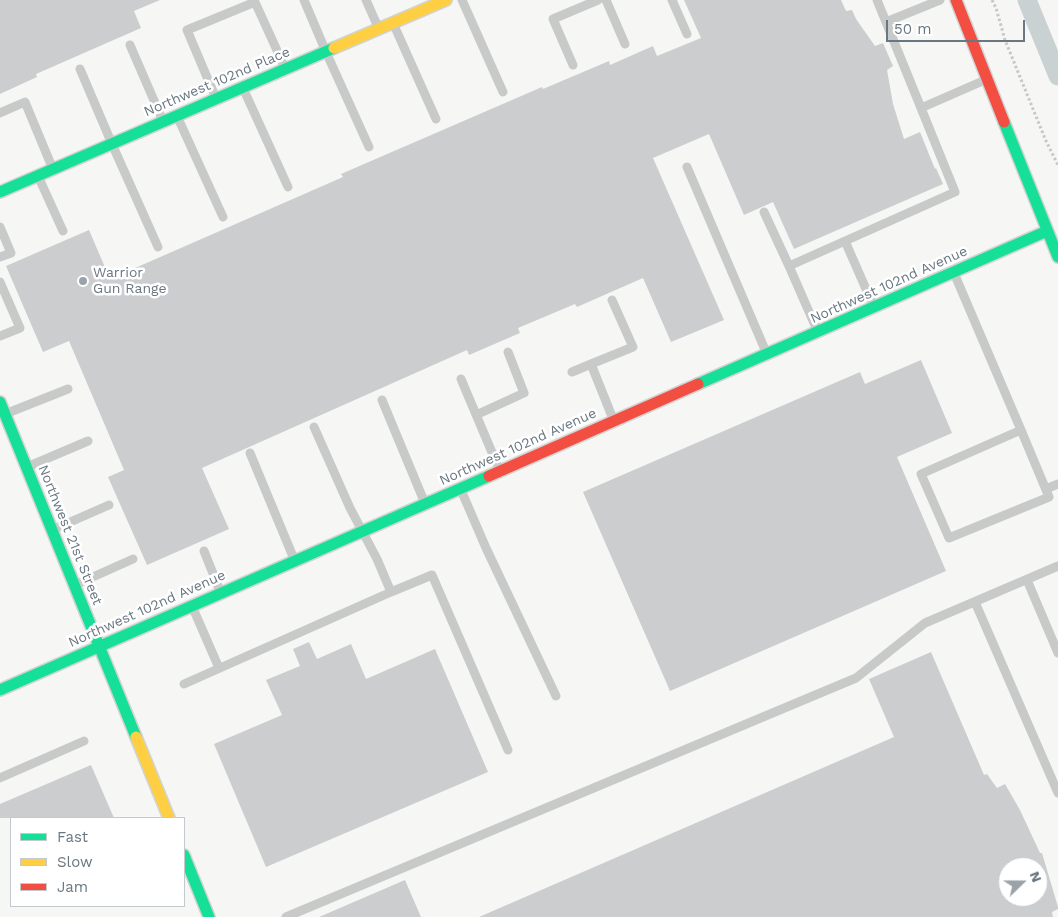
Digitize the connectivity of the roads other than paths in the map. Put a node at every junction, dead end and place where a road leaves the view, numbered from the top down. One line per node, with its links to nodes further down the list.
1 (304, 0): 17 (lane)
2 (366, 0): 13 (lane)
3 (445, 0): 12 (street, Northwest 102nd Place)
4 (462, 0): 23 (lane)
5 (598, 0): 18 (lane)
6 (606, 0): 15 (lane)
7 (672, 0): 14 (lane)
8 (876, 0): 11 (lane)
9 (940, 0): 11 (lane)
10 (956, 0): 21 (street)
11 (886, 22): 25 (lane)
12 (393, 23): 13 (street, Northwest 102nd Place); 28 (lane)
13 (379, 29): 17 (street, Northwest 102nd Place)
14 (687, 34)
15 (625, 44)
16 (130, 45): 29 (lane)
17 (326, 52): 20 (street, Northwest 102nd Place); 31 (lane)
18 (573, 65)
19 (80, 69): 30 (lane)
20 (285, 70): 22 (street, Northwest 102nd Place); 24 (lane)
21 (988, 79): 25 (lane); 41 (street)
22 (243, 88): 24 (street, Northwest 102nd Place); 35 (lane)
23 (503, 92)
24 (217, 99): 27 (street, Northwest 102nd Place)
25 (921, 108): 42 (lane)
26 (0, 113): 33 (lane)
27 (177, 116): 29 (street, Northwest 102nd Place); 38 (lane)
28 (436, 119)
29 (164, 122): 30 (street, Northwest 102nd Place)
30 (112, 144): 33 (street, Northwest 102nd Place); 43 (lane)
31 (369, 147)
32 (687, 167): 54 (lane)
33 (54, 169): 34 (street, Northwest 102nd Place)
34 (38, 176): 36 (street, Northwest 102nd Place); 40 (lane)
35 (288, 188)
36 (0, 192)
37 (764, 212): 46 (lane)
38 (223, 216)
39 (0, 227): 45 (lane)
40 (63, 231)
41 (1048, 231): 44 (street); 47 (street, Northwest 102nd Avenue)
42 (845, 241): 46 (lane); 50 (lane)
43 (158, 247)
44 (1058, 256)
45 (0, 257)
46 (789, 266): 51 (lane)
47 (954, 272): 50 (street, Northwest 102nd Avenue); 65 (lane)
48 (0, 282): 52 (lane)
49 (612, 300): 55 (lane)
50 (874, 308): 51 (street, Northwest 102nd Avenue)
51 (818, 332): 54 (street, Northwest 102nd Avenue)
52 (0, 336)
53 (508, 352): 62 (lane)
54 (767, 354): 63 (street, Northwest 102nd Avenue)
55 (591, 364): 56 (lane); 63 (lane)
56 (572, 372)
57 (461, 379): 62 (lane)
58 (68, 389): 61 (lane)
59 (382, 400): 73 (lane)
60 (0, 402): 61 (street, Northwest 21st Street)
61 (5, 414): 68 (street, Northwest 21st Street)
62 (476, 415): 69 (lane)
63 (614, 422): 69 (street, Northwest 102nd Avenue)
64 (314, 427): 76 (lane)
65 (1021, 430): 72 (lane); 72 (lane)
66 (88, 442): 68 (lane)
67 (250, 453): 79 (lane)
68 (27, 467): 75 (street, Northwest 21st Street)
69 (500, 471): 71 (street, Northwest 102nd Avenue)
70 (1058, 484): 72 (lane)
71 (460, 489): 73 (street, Northwest 102nd Avenue); 92 (lane)
72 (1046, 489)
73 (426, 504): 76 (street, Northwest 102nd Avenue)
74 (109, 505): 75 (lane)
75 (52, 530): 82 (street, Northwest 21st Street)
76 (362, 532): 79 (street, Northwest 102nd Avenue); 83 (lane)
77 (204, 551): 84 (lane)
78 (134, 559): 82 (lane)
79 (295, 561): 84 (street, Northwest 102nd Avenue)
80 (1058, 566): 81 (lane)
81 (1027, 580): 85 (lane); 88 (lane)
82 (75, 585): 87 (street, Northwest 21st Street)
83 (391, 592): 89 (lane); 94 (lane)
84 (221, 593): 86 (street, Northwest 102nd Avenue)
85 (975, 602): 96 (lane); 100 (lane)
86 (192, 606): 87 (street, Northwest 102nd Avenue); 89 (lane)
87 (100, 647): 91 (street, Northwest 102nd Avenue); 97 (street, Northwest 21st Street)
88 (1058, 653)
89 (219, 668): 90 (lane)
90 (184, 684)
91 (0, 690)
92 (556, 696)
93 (84, 741): 95 (lane)
94 (508, 750)
95 (0, 778)
96 (1058, 793)
97 (169, 817)
98 (185, 857): 99 (street)
99 (209, 917)
100 (287, 917)

